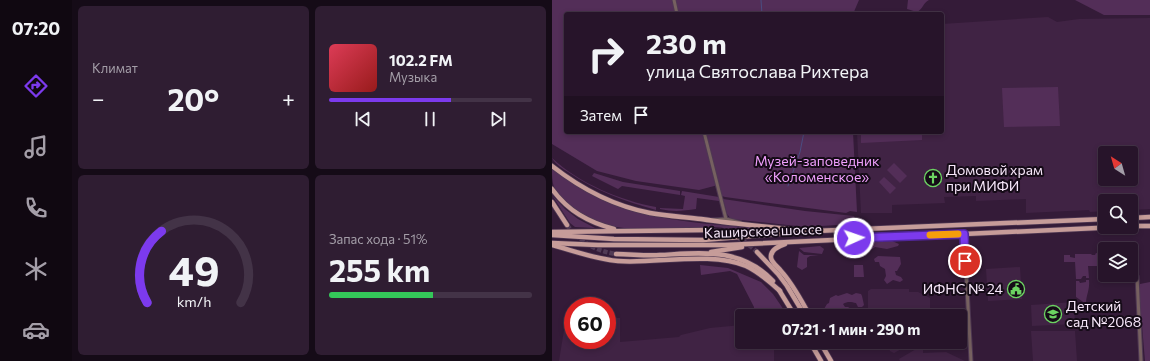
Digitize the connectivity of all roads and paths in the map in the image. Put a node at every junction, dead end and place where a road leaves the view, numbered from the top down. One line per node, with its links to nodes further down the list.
1 (674, 0): 2 (street)
2 (677, 12)
3 (704, 134): 9 (street)
4 (552, 166): 11 (main road)
5 (552, 189): 18 (main road)
6 (552, 202): 13 (main road)
7 (1150, 217): 8 (main road)
8 (1138, 218)
9 (726, 219): 11 (street); 12 (street)
10 (1098, 219): 19 (main road, Каширское шоссе)
11 (711, 221): 12 (main road)
12 (742, 224): 19 (main road)
13 (567, 225)
14 (1138, 226): 15 (main road)
15 (1150, 226)
16 (1098, 228): 21 (main road, Каширское шоссе)
17 (707, 230): 18 (main road, Каширское шоссе)
18 (621, 231): 20 (main road, Каширское шоссе)
19 (815, 231): 22 (main road, Каширское шоссе)
20 (552, 232)
21 (964, 234): 23 (main road, Каширское шоссе); 39 (street)
22 (552, 236)
23 (793, 242): 25 (main road, Каширское шоссе); 33 (main road)
24 (552, 244): 25 (main road, Каширское шоссе); 30 (main road)
25 (759, 244): 27 (main road)
26 (757, 252): 32 (main road)
27 (703, 253): 28 (main road, Каширское шоссе); 30 (main road)
28 (616, 254)
29 (1137, 282): 40 (street)
30 (780, 291): 31 (main road)
31 (791, 309)
32 (801, 309)
33 (806, 309)
34 (814, 349): 38 (main road)
35 (824, 349): 37 (main road)
36 (826, 349): 37 (main road)
37 (830, 359)
38 (821, 361)
39 (970, 361)
40 (1141, 361)

